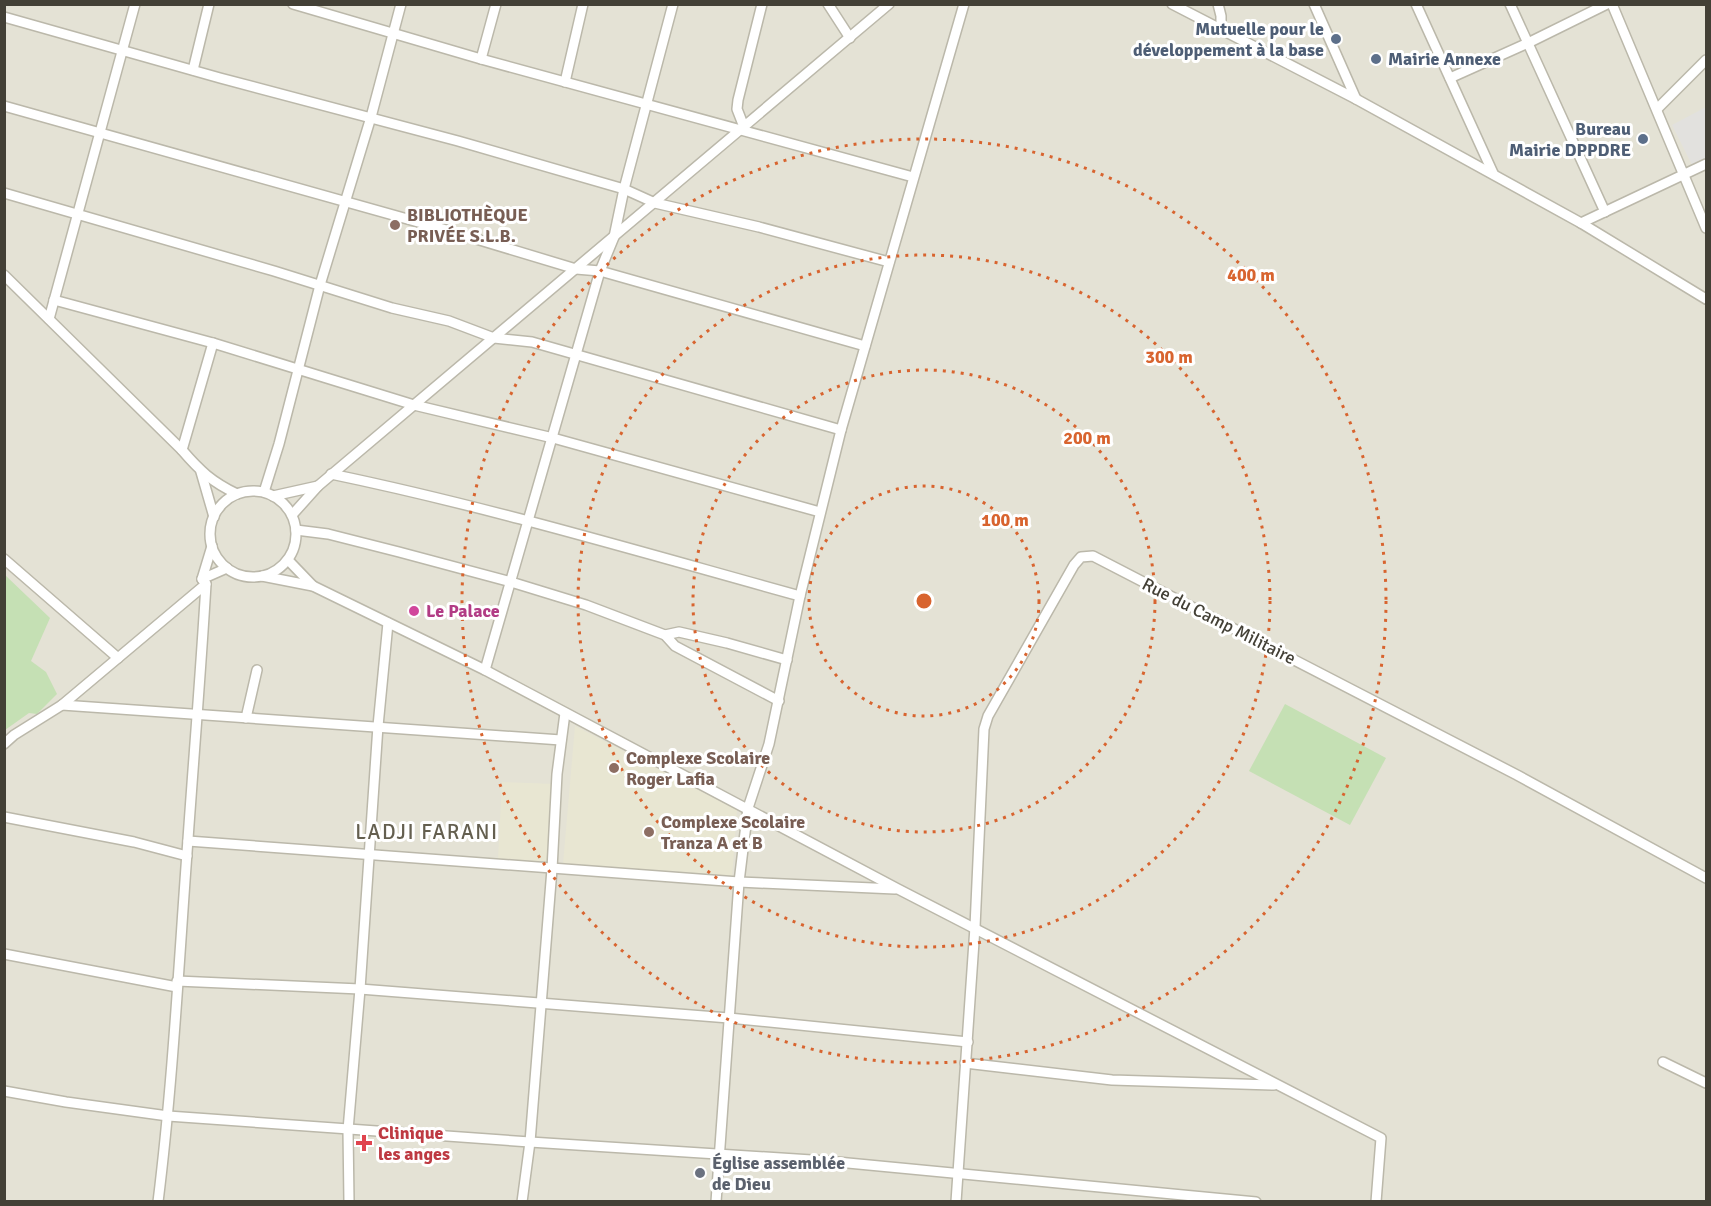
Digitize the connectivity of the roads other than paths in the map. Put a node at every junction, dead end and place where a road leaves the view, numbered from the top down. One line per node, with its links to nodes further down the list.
1 (135, 4): 24 (street)
2 (209, 4): 27 (street)
3 (292, 4): 21 (street)
4 (401, 4): 21 (street)
5 (495, 4): 25 (street)
6 (583, 4): 29 (street)
7 (673, 4): 31 (street)
8 (762, 4): 35 (street)
9 (828, 4): 22 (street)
10 (889, 4): 22 (street)
11 (964, 4): 40 (street)
12 (1172, 4): 20 (street)
13 (1218, 4): 20 (street)
14 (1314, 4): 30 (street)
15 (1416, 4): 28 (street)
16 (1510, 4): 23 (street)
17 (1606, 4): 23 (street)
18 (1612, 4): 33 (street)
19 (4, 17): 24 (street)
20 (1221, 30): 30 (street)
21 (393, 34): 25 (street); 34 (street)
22 (850, 38): 35 (street)
23 (1528, 44): 28 (street); 45 (street)
24 (123, 50): 27 (street); 36 (street)
25 (481, 59): 29 (street)
26 (1707, 60): 33 (street)
27 (193, 70): 34 (street)
28 (1450, 78): 38 (street)
29 (565, 82): 31 (street)
30 (1356, 99): 38 (street)
31 (647, 105): 35 (street); 41 (street)
32 (4, 106): 36 (street)
33 (1657, 109): 39 (street)
34 (371, 117): 41 (street); 43 (street)
35 (743, 128): 40 (street); 44 (street)
36 (100, 132): 43 (street); 46 (street)
37 (1707, 164): 39 (street)
38 (1493, 173): 47 (street)
39 (1683, 174): 45 (street); 48 (street)
40 (913, 177): 50 (street)
41 (624, 189): 44 (street); 49 (street)
42 (4, 193): 46 (street)
43 (345, 202): 51 (street); 54 (street)
44 (655, 202): 49 (street); 50 (street)
45 (1605, 212): 47 (street)
46 (78, 214): 54 (street); 56 (street)
47 (1581, 223): 55 (street)
48 (1707, 228)
49 (614, 237): 51 (street); 52 (street)
50 (890, 262): 60 (street)
51 (576, 269): 52 (street); 58 (street)
52 (600, 271): 60 (street); 61 (street)
53 (4, 275): 57 (street)
54 (320, 285): 58 (street); 62 (street)
55 (1707, 298)
56 (54, 300): 57 (street); 59 (street)
57 (49, 319): 66 (street)
58 (494, 338): 61 (street); 63 (street)
59 (213, 343): 62 (street); 66 (street)
60 (865, 346): 64 (street)
61 (577, 354): 64 (street); 65 (street)
62 (298, 369): 63 (street); 71 (street)
63 (414, 405): 65 (street); 68 (street)
64 (841, 430): 72 (street)
65 (553, 438): 72 (street); 75 (street)
66 (182, 450): 67 (street)
67 (201, 472): 70 (street); 74 (street)
68 (332, 474): 69 (street); 75 (street)
69 (318, 486): 71 (street); 73 (street)
70 (237, 494): 71 (street); 74 (street)
71 (268, 494): 73 (street)
72 (820, 512): 85 (street)
73 (292, 515): 76 (street)
74 (214, 517): 77 (street)
75 (528, 520): 83 (street); 85 (street)
76 (296, 530): 79 (street); 83 (street)
77 (212, 546): 80 (street); 82 (street)
78 (4, 559): 88 (street)
79 (288, 560): 81 (street); 84 (street)
80 (226, 568): 81 (street); 82 (street)
81 (262, 576): 84 (street)
82 (204, 582): 88 (street); 95 (street)
83 (511, 582): 87 (street); 91 (street)
84 (313, 586): 86 (street)
85 (800, 596): 89 (street)
86 (388, 623): 91 (street); 97 (street)
87 (665, 635): 89 (street); 92 (street)
88 (118, 658): 93 (street)
89 (787, 660): 92 (street)
90 (257, 669): 96 (street)
91 (485, 670): 94 (street)
92 (779, 701): 100 (street)
93 (62, 705): 95 (street); 99 (street)
94 (565, 712): 98 (street); 100 (street)
95 (198, 715): 96 (street); 102 (street)
96 (246, 718): 97 (street)
97 (378, 726): 98 (street); 103 (street)
98 (561, 740): 105 (street)
99 (4, 744)
100 (747, 808): 107 (street); 108 (street)
101 (4, 817): 104 (street)
102 (188, 841): 103 (street); 104 (street)
103 (370, 854): 105 (street); 112 (street)
104 (187, 856): 111 (street)
105 (552, 869): 107 (street); 113 (street)
106 (1707, 878): 109 (street, Rue du Camp Militaire)
107 (739, 882): 108 (street); 114 (street)
108 (898, 889): 109 (street)
109 (975, 927): 115 (street, Rue du Camp Militaire); 119 (street)
110 (4, 954): 111 (street)
111 (177, 984): 112 (street); 121 (street)
112 (360, 989): 113 (street); 122 (street)
113 (540, 1003): 114 (street); 123 (street)
114 (729, 1018): 115 (street); 124 (street)
115 (968, 1042): 117 (street, Rue du Camp Militaire)
116 (1663, 1062): 118 (street)
117 (965, 1064): 119 (street); 125 (street, Rue du Camp Militaire)
118 (1707, 1083)
119 (1277, 1085): 132 (street)
120 (4, 1090): 121 (street)
121 (168, 1116): 122 (street); 126 (street)
122 (348, 1130): 123 (street); 127 (street)
123 (530, 1142): 124 (street); 128 (street)
124 (720, 1155): 125 (street); 129 (street)
125 (959, 1172): 130 (street, Rue du Camp Militaire); 131 (street)
126 (158, 1202)
127 (349, 1202)
128 (522, 1202)
129 (716, 1202)
130 (956, 1202)
131 (1256, 1202)
132 (1376, 1202)

